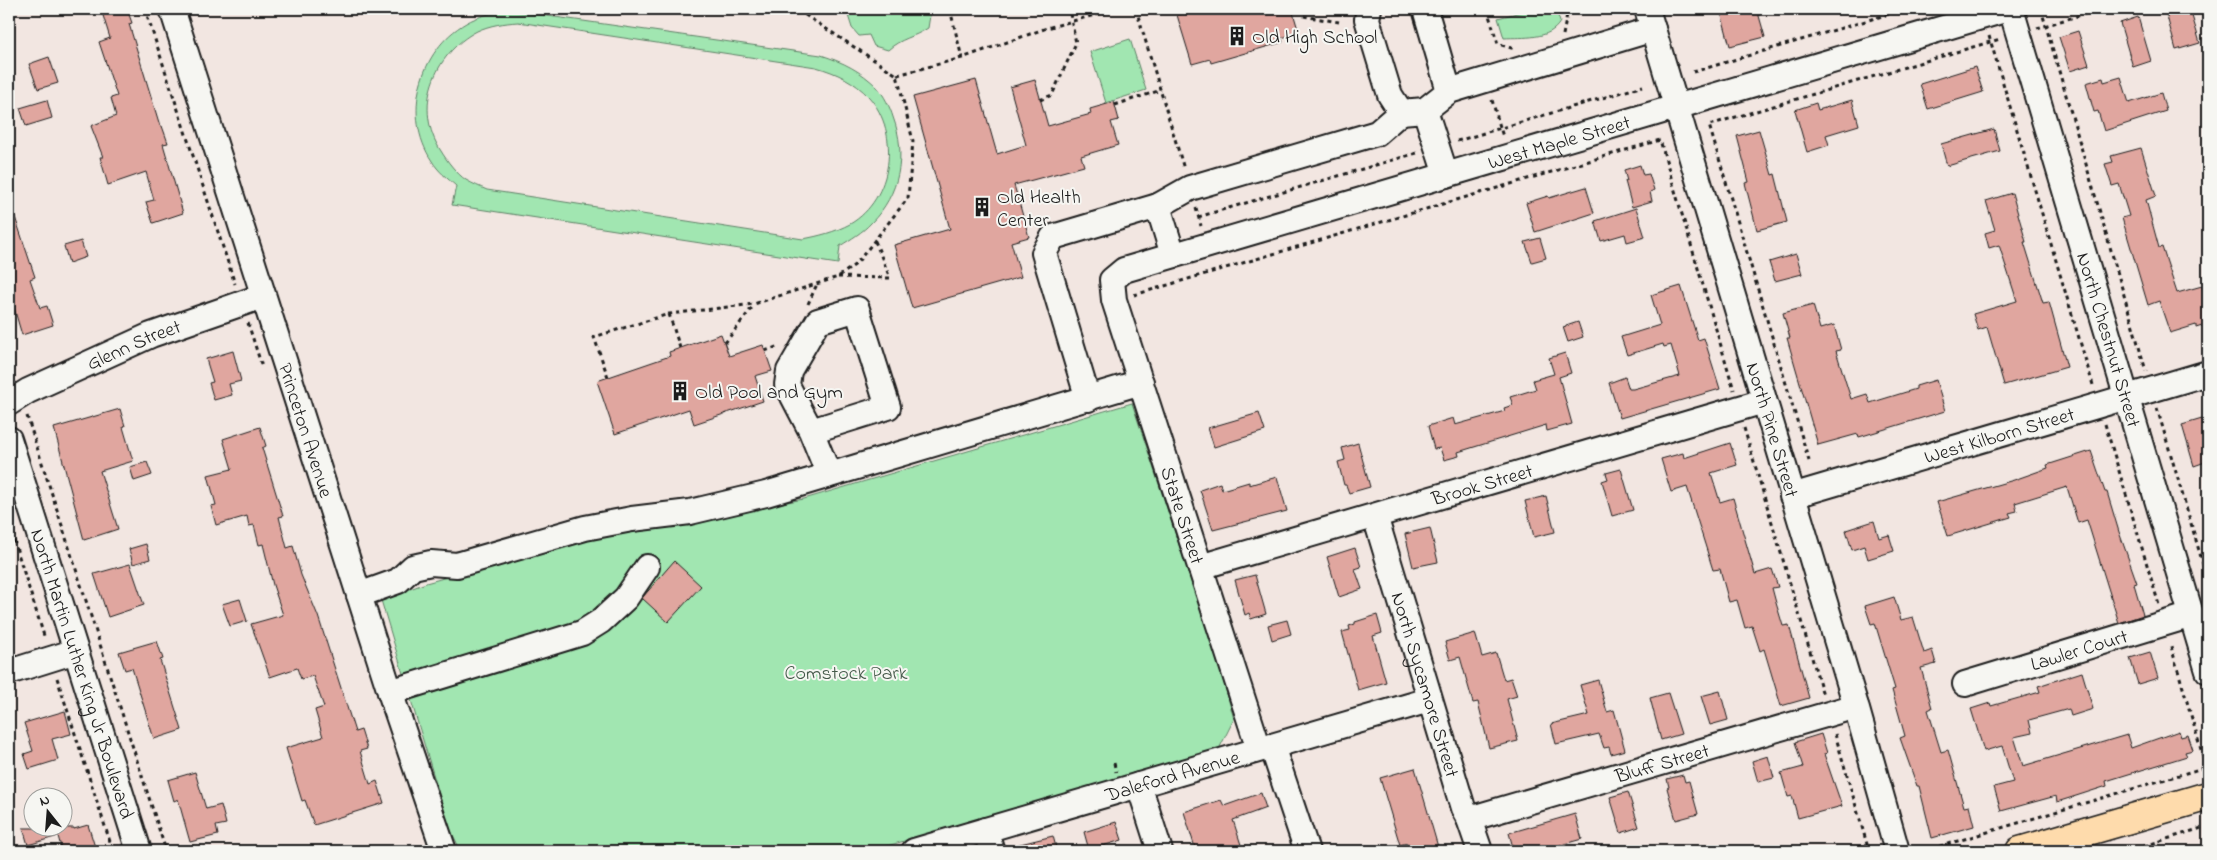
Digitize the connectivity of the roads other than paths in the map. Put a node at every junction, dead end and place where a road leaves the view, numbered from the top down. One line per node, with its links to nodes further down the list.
1 (172, 9): 14 (street, Princeton Avenue)
2 (1369, 9): 9 (street)
3 (1425, 9): 6 (street)
4 (2010, 9): 7 (street, West Maple Street); 17 (street, North Chestnut Street)
5 (1650, 19): 6 (street); 7 (street, North Pine Street)
6 (1449, 90): 8 (street)
7 (1676, 108): 10 (street, West Maple Street); 20 (street, North Pine Street)
8 (1425, 110): 9 (street); 10 (street)
9 (1401, 112): 11 (street)
10 (1446, 175): 12 (street, West Maple Street)
11 (1158, 206): 12 (street); 18 (street)
12 (1173, 256): 13 (street, West Maple Street)
13 (1112, 280): 16 (street, State Street)
14 (263, 296): 19 (street, Glenn Street); 28 (street, Princeton Avenue)
15 (2208, 373): 17 (street, West Kilborn Street)
16 (1141, 382): 18 (street); 27 (street, State Street)
17 (2127, 397): 24 (street, West Kilborn Street); 29 (street, North Chestnut Street)
18 (1088, 399): 23 (street)
19 (15, 400)
20 (1764, 401): 24 (street, North Pine Street); 25 (street, Brook Street)
21 (811, 431): 21 (street); 23 (street)
22 (9, 439): 30 (street, North Martin Luther King Jr Boulevard)
23 (829, 475): 28 (street)
24 (1792, 496): 36 (street, North Pine Street)
25 (1375, 516): 27 (street, Brook Street); 35 (street, North Sycamore Street)
26 (647, 567): 34 (street)
27 (1200, 567): 37 (street, State Street)
28 (359, 595): 34 (street, Princeton Avenue)
29 (2192, 615): 31 (street, North Chestnut Street); 33 (street, Lawler Court)
30 (76, 651): 32 (street); 42 (street, North Martin Luther King Jr Boulevard)
31 (2208, 671)
32 (9, 672)
33 (1965, 684)
34 (390, 692): 43 (street, Princeton Avenue)
35 (1429, 700): 37 (street, Daleford Avenue); 40 (street, North Sycamore Street)
36 (1856, 706): 40 (street, Bluff Street); 48 (street, North Pine Street)
37 (1266, 747): 38 (street, Daleford Avenue); 46 (street, State Street)
38 (1139, 785): 41 (street, Daleford Avenue); 45 (street)
39 (2208, 796): 49 (main road)
40 (1469, 819): 47 (street, North Sycamore Street)
41 (988, 841): 44 (street, Daleford Avenue)
42 (139, 851)
43 (444, 851)
44 (914, 851)
45 (1160, 851)
46 (1307, 851)
47 (1480, 851)
48 (1897, 851)
49 (2020, 851)

